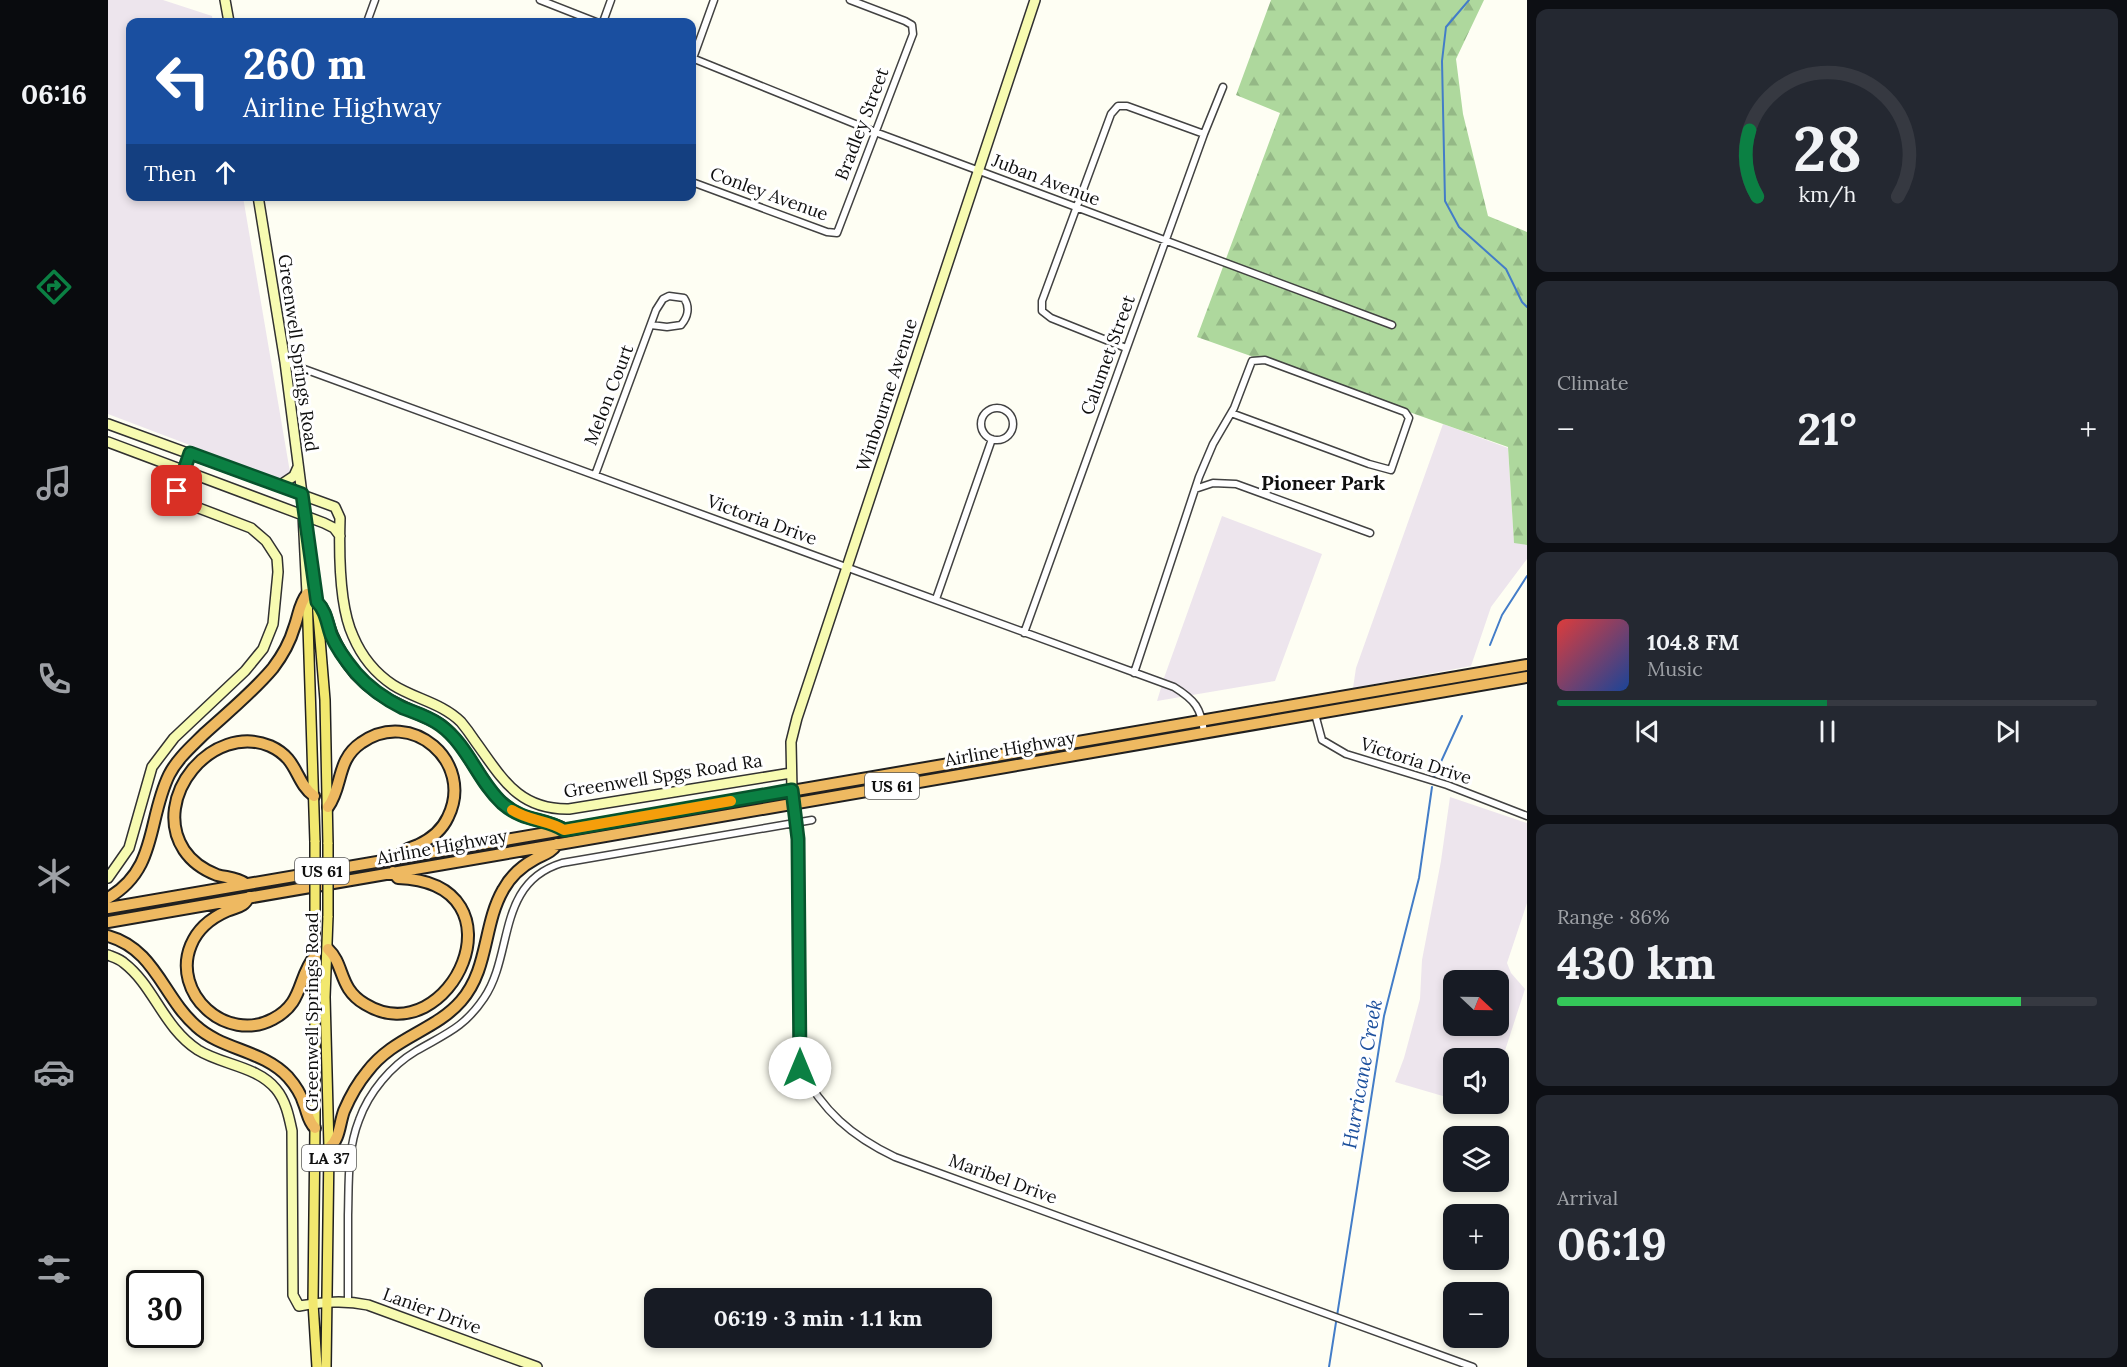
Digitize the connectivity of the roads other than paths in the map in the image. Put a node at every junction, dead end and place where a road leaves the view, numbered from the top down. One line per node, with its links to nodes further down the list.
1 (225, 0): 8 (street)
2 (375, 0): 9 (street)
3 (540, 0): 10 (street)
4 (611, 0): 11 (street)
5 (714, 0): 12 (street)
6 (850, 0): 15 (street, Bradley Street)
7 (1035, 0): 17 (street, Winbourne Avenue)
8 (228, 18)
9 (368, 18)
10 (586, 18)
11 (604, 18)
12 (696, 49)
13 (696, 62): 15 (street, Juban Avenue)
14 (1223, 87): 16 (street, Calumet Street)
15 (875, 132): 17 (street, Juban Avenue); 21 (street, Bradley Street)
16 (1204, 134): 20 (street); 22 (street, Calumet Street)
17 (979, 171): 20 (street, Juban Avenue); 41 (street, Winbourne Avenue)
18 (696, 183): 21 (street, Conley Avenue)
19 (259, 201): 26 (street, Greenwell Springs Road)
20 (1076, 208): 22 (street, Juban Avenue); 25 (street)
21 (837, 233)
22 (1166, 241): 24 (street, Juban Avenue); 25 (street, Calumet Street)
23 (651, 325): 23 (street, Melon Court); 34 (street, Melon Court)
24 (1392, 325)
25 (1126, 348): 45 (street, Calumet Street)
26 (285, 362): 32 (street, Greenwell Springs Road); 34 (street, Victoria Drive)
27 (1231, 413): 27 (street); 36 (street)
28 (108, 424): 31 (street)
29 (992, 439): 29 (street); 43 (street)
30 (108, 442): 33 (street)
31 (190, 453): 33 (street); 35 (street)
32 (298, 466): 35 (street); 37 (street, Greenwell Springs Road)
33 (183, 470): 38 (street); 69 (street)
34 (595, 475): 41 (street, Victoria Drive)
35 (279, 486): 37 (street)
36 (1195, 489): 39 (street); 47 (street)
37 (302, 494): 38 (street, Greenwell Springs Road / LA 37); 40 (street, Greenwell Spgs Road Ra)
38 (304, 515): 40 (street); 42 (street, Greenwell Springs Road / LA 37); 44 (street, Greenwell Springs Road / LA 37)
39 (1370, 533)
40 (340, 536): 57 (street, Greenwell Spgs Road Ra)
41 (848, 567): 43 (street, Victoria Drive); 57 (street, Winbourne Avenue)
42 (307, 594): 59 (main road, Greenwell Springs Road / LA 37); 72 (highway)
43 (936, 599): 45 (street, Victoria Drive)
44 (317, 602): 61 (main road, Greenwell Springs Road / LA 37); 65 (highway)
45 (1024, 633): 47 (street, Victoria Drive)
46 (1527, 665): 49 (highway, Airline Highway / US 61)
47 (1134, 673): 53 (street, Victoria Drive)
48 (1527, 677): 50 (highway, Airline Highway / US 61)
49 (1444, 679): 50 (highway); 51 (highway, Airline Highway / US 61)
50 (1446, 691): 52 (highway, Airline Highway / US 61)
51 (1317, 701): 52 (highway); 53 (highway, Airline Highway / US 61)
52 (1315, 714): 54 (highway, Airline Highway / US 61); 62 (street, Victoria Drive)
53 (1203, 721): 54 (street, Victoria Drive); 55 (highway, Airline Highway / US 61)
54 (1204, 732): 56 (highway, Airline Highway / US 61)
55 (989, 757): 56 (highway); 58 (highway, Airline Highway / US 61)
56 (991, 769): 60 (highway, Airline Highway / US 61)
57 (791, 773): 58 (street, Winbourne Avenue)
58 (792, 790): 60 (street, Winbourne Avenue); 65 (highway, Airline Highway / US 61)
59 (314, 796): 70 (highway); 78 (main road, Greenwell Springs Road / LA 37, bridge)
60 (794, 804): 64 (street, Maribel Drive); 66 (highway, Airline Highway / US 61)
61 (328, 807): 67 (highway); 76 (main road, Greenwell Springs Road / LA 37, bridge)
62 (1527, 816)
63 (812, 820): 64 (street)
64 (796, 823): 82 (street); 87 (street, Maribel Drive)
65 (564, 830): 67 (highway, Airline Highway / US 61)
66 (557, 844): 68 (highway, Airline Highway / US 61); 80 (highway)
67 (398, 858): 70 (highway, Airline Highway / US 61)
68 (393, 872): 71 (highway, Airline Highway / US 61); 76 (highway)
69 (108, 878)
70 (246, 884): 73 (highway, Airline Highway / US 61)
71 (249, 897): 74 (highway, Airline Highway / US 61); 78 (highway)
72 (108, 898)
73 (108, 908)
74 (108, 922)
75 (108, 936): 79 (highway)
76 (328, 949): 80 (main road, Greenwell Springs Road / LA 37)
77 (108, 955): 83 (street)
78 (315, 956): 79 (main road, Greenwell Springs Road / LA 37)
79 (315, 1128): 83 (main road, Greenwell Springs Road / LA 37)
80 (329, 1148): 81 (main road, Greenwell Springs Road / LA 37)
81 (327, 1301): 82 (street, Lanier Drive); 83 (street, Lanier Drive); 85 (main road, Greenwell Springs Road / LA 37)
82 (348, 1301): 86 (street, Lanier Drive)
83 (313, 1303): 84 (main road, Greenwell Springs Road / LA 37)
84 (316, 1367)
85 (326, 1367)
86 (537, 1367)
87 (1473, 1367)

